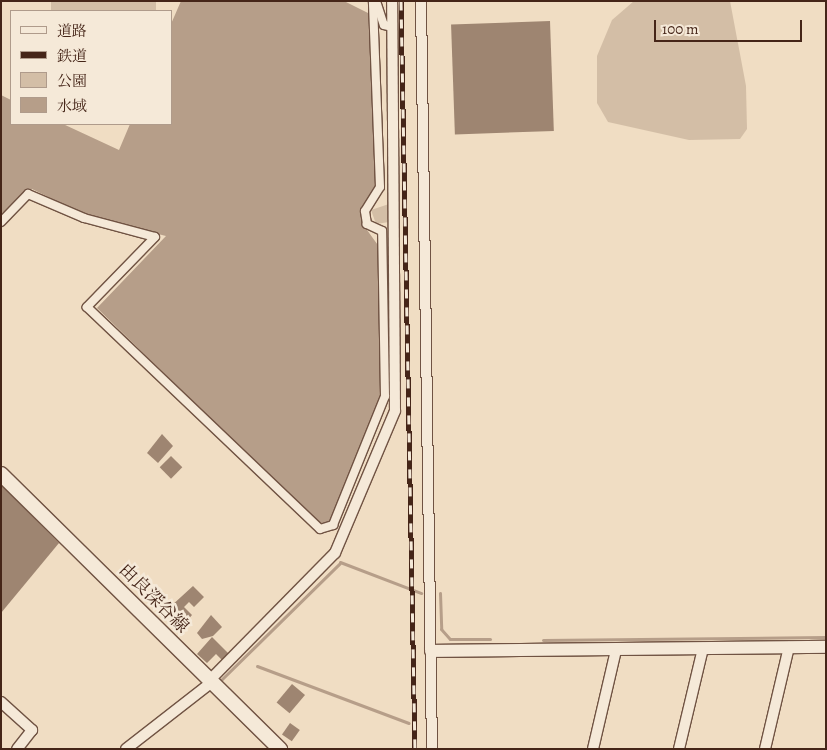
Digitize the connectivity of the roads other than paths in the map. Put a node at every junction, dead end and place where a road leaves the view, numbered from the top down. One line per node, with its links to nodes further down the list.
1 (375, 1): 4 (street); 5 (street)
2 (392, 1): 4 (street)
3 (421, 1): 11 (street)
4 (392, 28): 12 (street)
5 (1, 222)
6 (1, 474): 12 (main road, 由良深谷線)
7 (788, 647): 8 (street); 9 (street); 20 (street)
8 (826, 647)
9 (703, 648): 10 (street); 19 (street)
10 (616, 650): 11 (street); 18 (street)
11 (431, 651): 17 (street)
12 (211, 681): 15 (street); 16 (main road, 由良深谷線)
13 (1, 702): 14 (street)
14 (16, 749)
15 (126, 749)
16 (280, 749)
17 (432, 749)
18 (593, 749)
19 (679, 749)
20 (765, 749)

